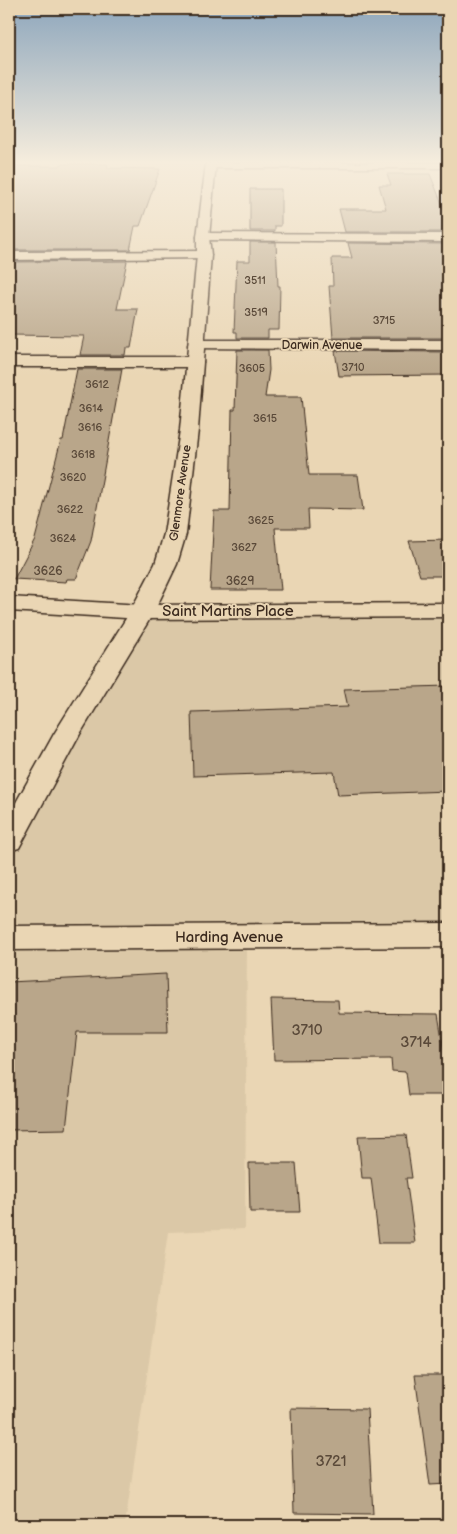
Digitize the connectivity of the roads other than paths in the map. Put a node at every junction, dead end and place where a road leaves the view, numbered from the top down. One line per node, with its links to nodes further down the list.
1 (204, 235): 3 (street, Glenmore Avenue)
2 (448, 238): 3 (street)
3 (203, 246): 4 (street); 6 (street, Glenmore Avenue)
4 (9, 256)
5 (448, 344): 6 (street, Darwin Avenue)
6 (195, 353): 7 (street, Darwin Avenue); 10 (street, Glenmore Avenue)
7 (9, 362)
8 (9, 604): 10 (street, Saint Martins Place)
9 (448, 610): 10 (street, Saint Martins Place)
10 (142, 612): 11 (street, Glenmore Avenue)
11 (9, 841)
12 (448, 935): 13 (street, Harding Avenue)
13 (9, 938)

